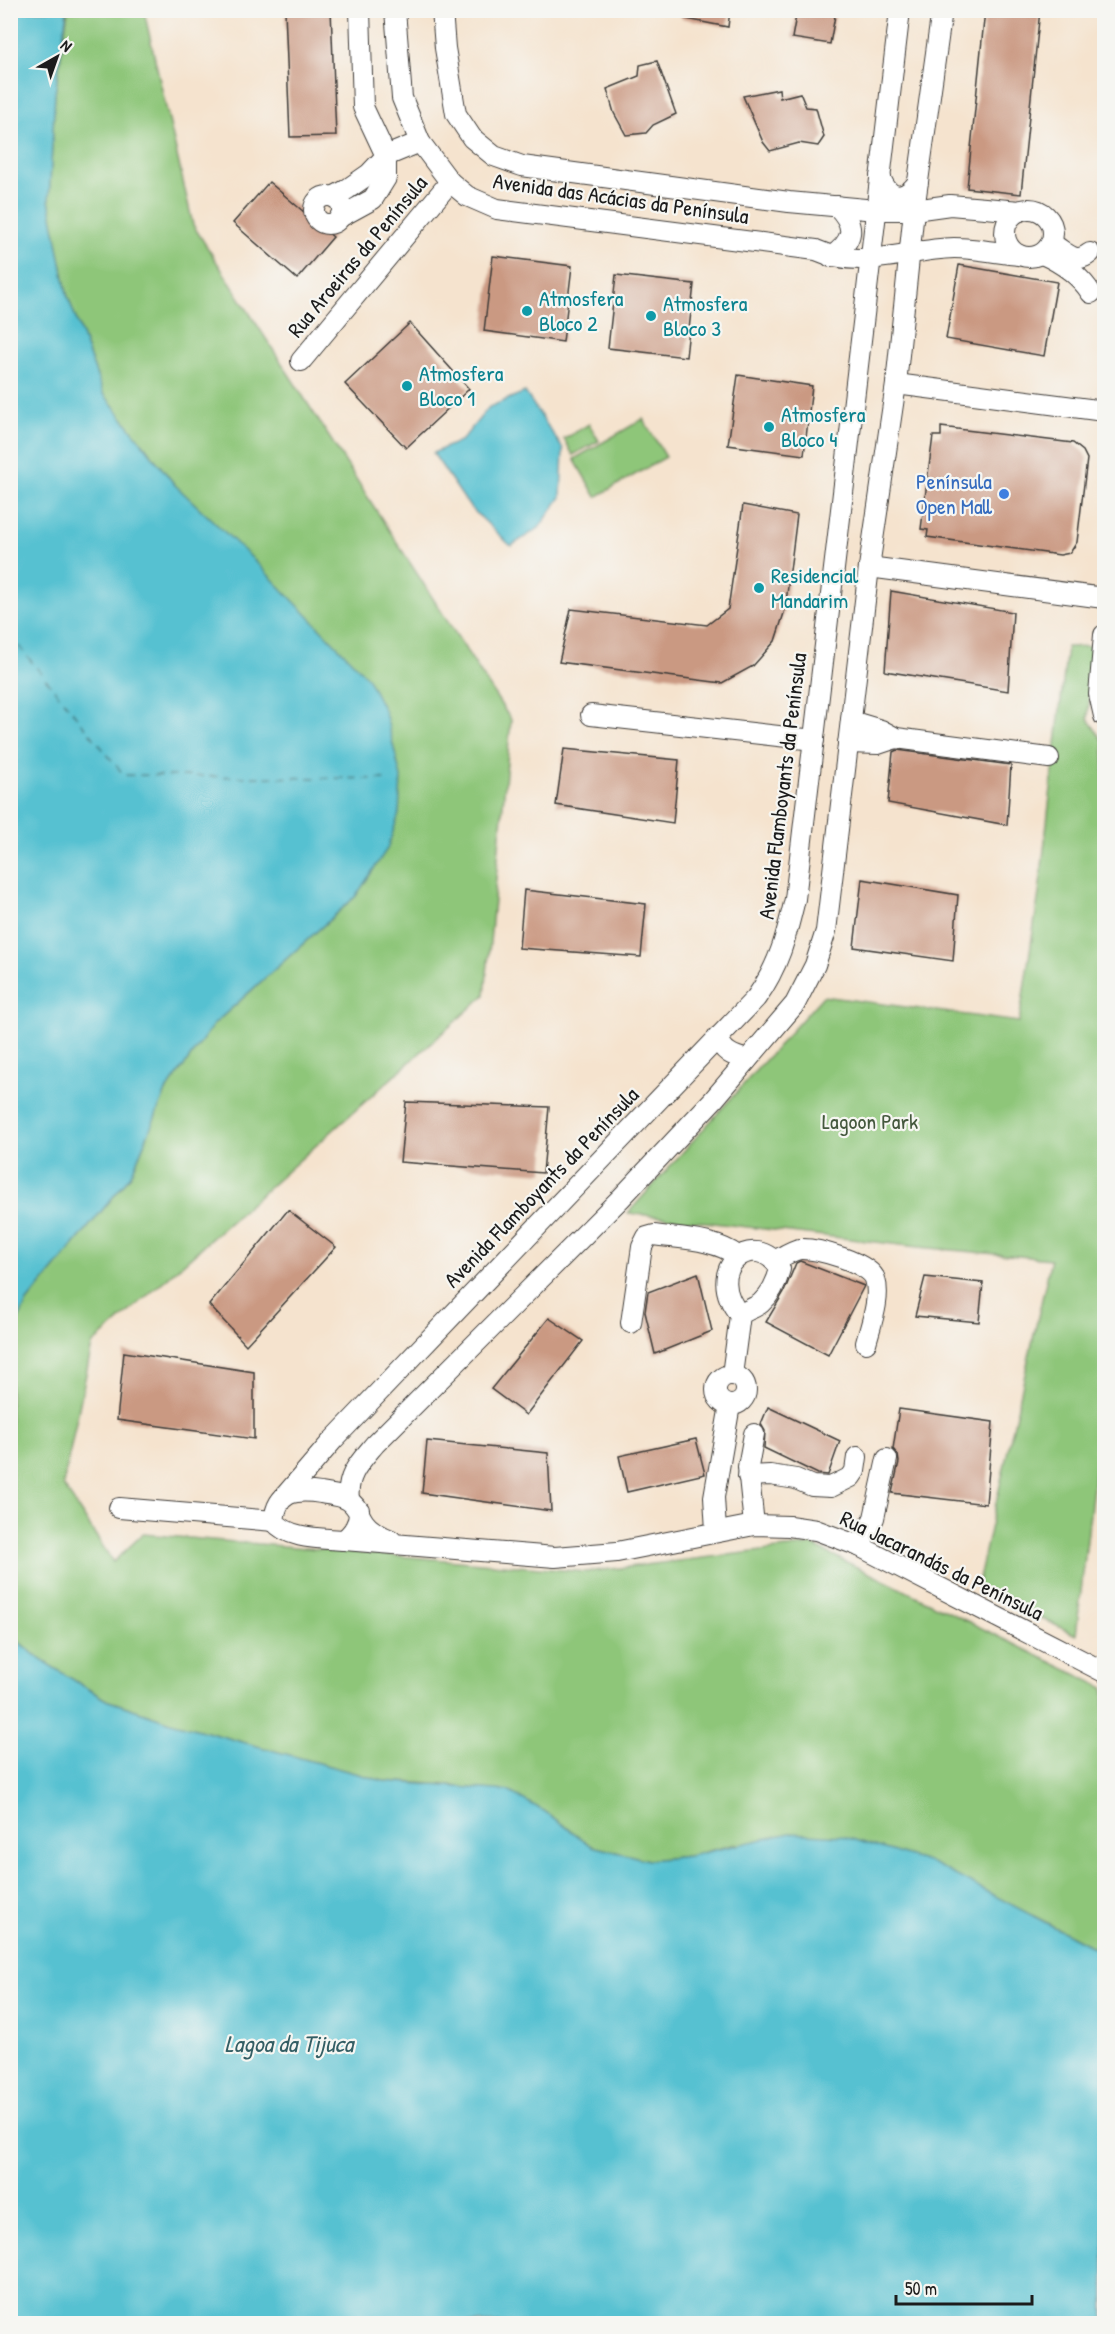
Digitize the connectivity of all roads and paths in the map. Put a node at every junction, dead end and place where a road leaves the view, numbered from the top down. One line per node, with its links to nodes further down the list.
1 (360, 10): 7 (street)
2 (395, 10): 6 (street, Avenida das Acácias da Península)
3 (442, 10): 11 (street, Avenida das Acácias da Península)
4 (900, 10): 8 (street, Avenida Flamboyants da Península)
5 (942, 10): 10 (street)
6 (420, 142): 7 (street); 9 (street, Avenida das Acácias da Península)
7 (386, 156): 7 (street)
8 (880, 176): 10 (street); 12 (street, Avenida Flamboyants da Península)
9 (450, 182): 19 (street, Avenida das Acácias da Península); 22 (street, Rua Aroeiras da Península)
10 (918, 182): 13 (street)
11 (837, 206): 12 (street, Avenida das Acácias da Península); 19 (street)
12 (876, 210): 13 (street, Avenida das Acácias da Península); 20 (street, Avenida Flamboyants da Península)
13 (914, 210): 14 (street, Avenida das Acácias da Península); 16 (street)
14 (1020, 211): 15 (street); 18 (street)
15 (1047, 248): 17 (street); 18 (street); 21 (street)
16 (909, 253): 18 (street, Avenida das Acácias da Península); 20 (street, Avenida das Acácias da Península); 23 (street)
17 (1090, 253)
18 (1019, 255)
19 (831, 257): 20 (street, Avenida das Acácias da Península)
20 (870, 260): 32 (street, Avenida Flamboyants da Península)
21 (1091, 293)
22 (301, 361)
23 (896, 384): 24 (street); 25 (street)
24 (1104, 411)
25 (869, 567): 26 (street); 30 (street)
26 (1104, 598)
27 (1104, 635): 29 (street)
28 (591, 715): 32 (street)
29 (1104, 716)
30 (850, 721): 31 (street); 33 (street)
31 (896, 738): 33 (street); 34 (street)
32 (814, 740): 35 (street, Avenida Flamboyants da Península)
33 (848, 743): 36 (street)
34 (1049, 758)
35 (718, 1037): 36 (street); 46 (street, Avenida Flamboyants da Península)
36 (747, 1060): 47 (street)
37 (738, 1256): 38 (street); 39 (street); 40 (street)
38 (775, 1261): 39 (street); 41 (street)
39 (740, 1315): 51 (street)
40 (631, 1323)
41 (866, 1343)
42 (754, 1434): 45 (street)
43 (857, 1457): 45 (street)
44 (886, 1459): 54 (street)
45 (748, 1476): 50 (street)
46 (284, 1497): 47 (street); 49 (street)
47 (354, 1505): 52 (street); 53 (street, Rua Jacarandás da Península)
48 (119, 1508): 49 (street, Rua Jacarandás da Península)
49 (274, 1521): 52 (street, Rua Jacarandás da Península)
50 (754, 1524): 51 (street, Rua Jacarandás da Península); 54 (street, Rua Jacarandás da Península)
51 (716, 1531): 53 (street, Rua Jacarandás da Península)
52 (344, 1540): 53 (street, Rua Jacarandás da Península)
53 (396, 1543)
54 (859, 1546): 55 (street, Rua Jacarandás da Península)
55 (1104, 1672)

